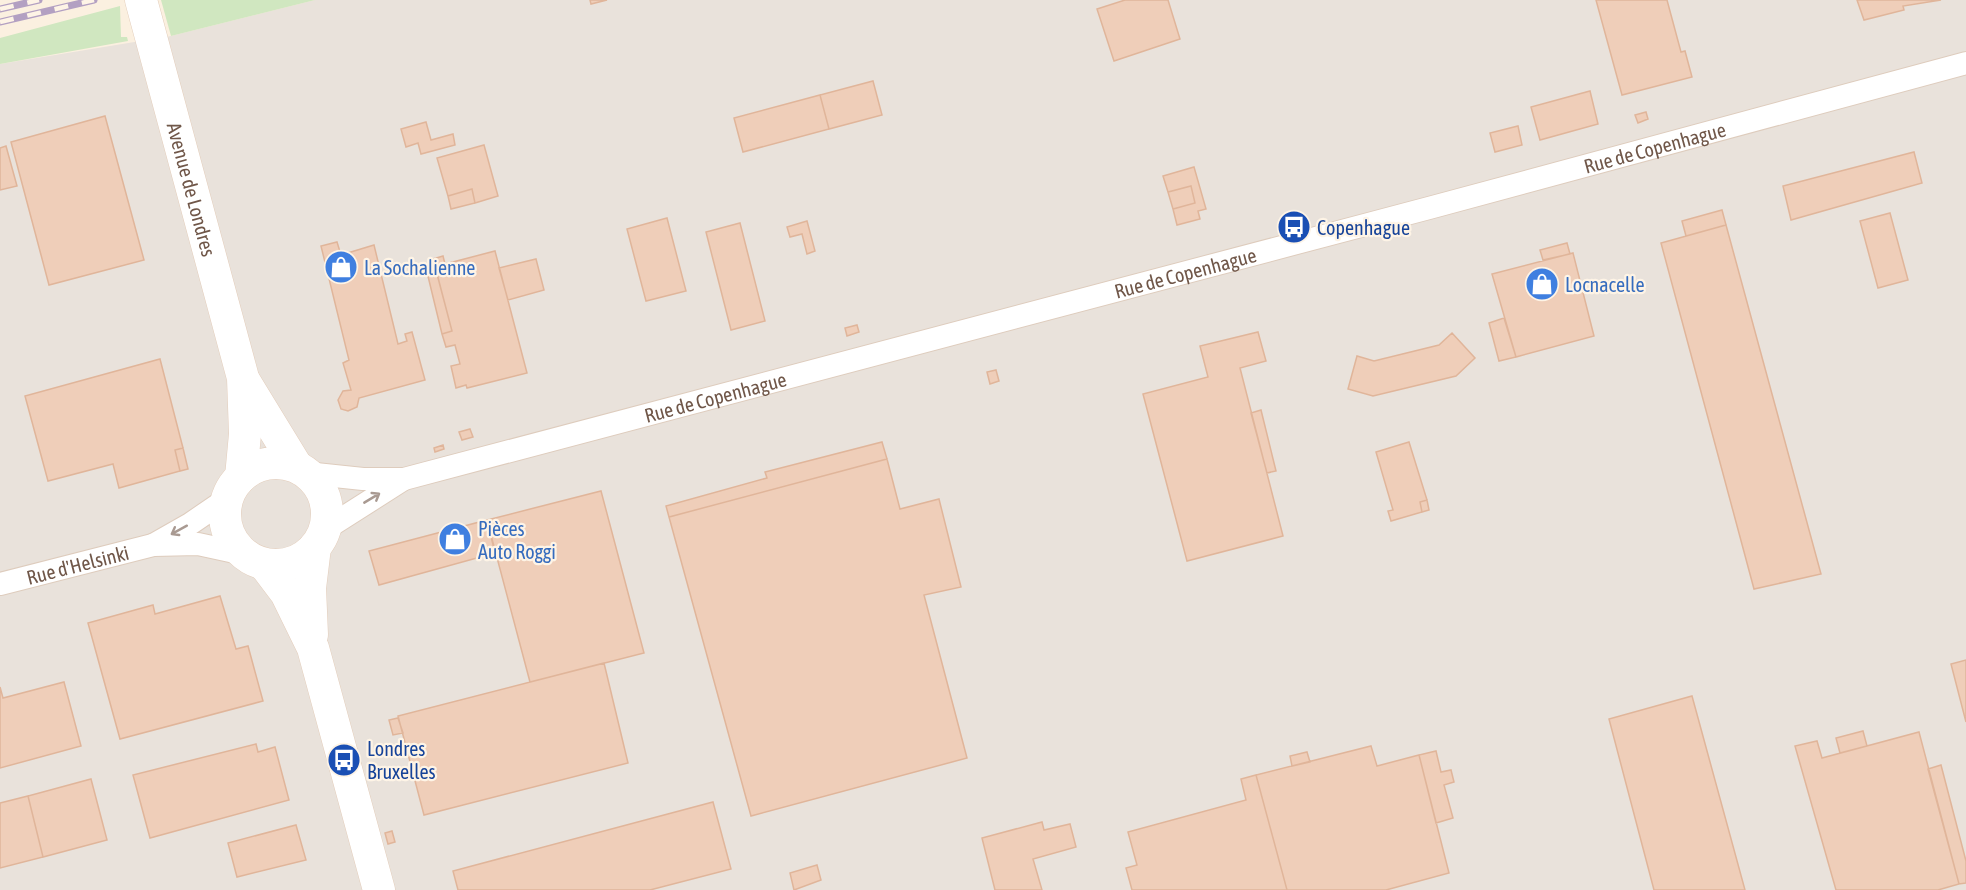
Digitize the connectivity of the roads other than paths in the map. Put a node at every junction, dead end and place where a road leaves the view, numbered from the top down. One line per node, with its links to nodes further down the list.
1 (142, 3): 3 (street, Avenue de Londres)
2 (1966, 63): 5 (street, Rue de Copenhague)
3 (243, 378): 4 (street, Avenue de Londres); 6 (street, Avenue de Londres)
4 (302, 470): 5 (street, Rue de Copenhague); 6 (street); 7 (street)
5 (404, 479): 7 (street, Rue de Copenhague, one-way to 5)
6 (234, 488): 8 (street, Rue d'Helsinki, one-way to 8); 9 (street)
7 (319, 539): 9 (street); 11 (street)
8 (153, 545): 9 (street, Rue d'Helsinki); 10 (street, Rue d'Helsinki)
9 (254, 559): 11 (street)
10 (0, 584)
11 (313, 648): 12 (street)
12 (379, 890)

